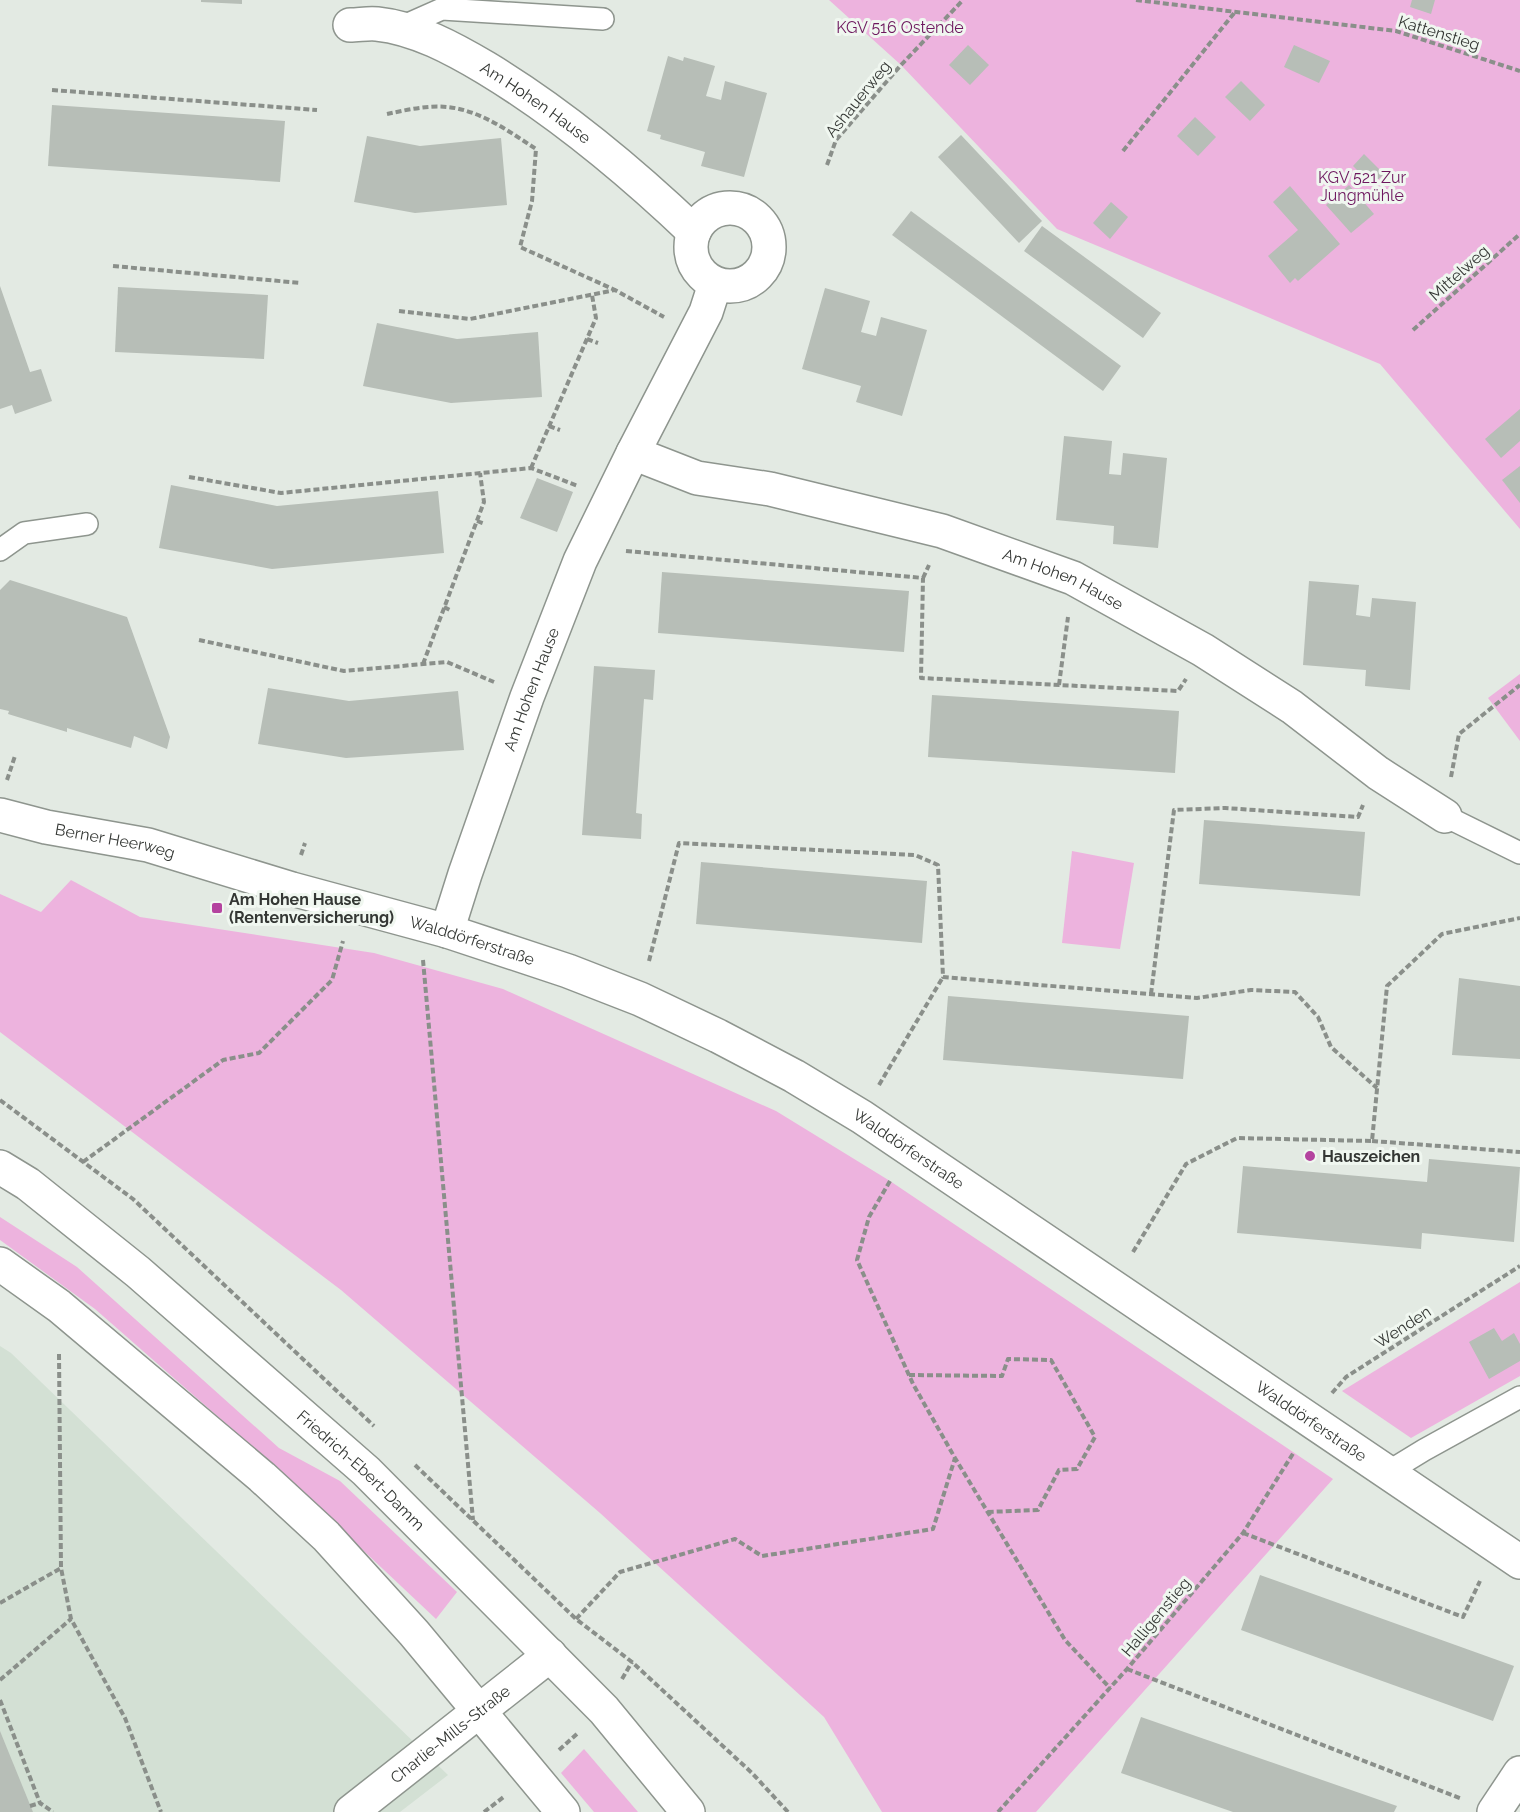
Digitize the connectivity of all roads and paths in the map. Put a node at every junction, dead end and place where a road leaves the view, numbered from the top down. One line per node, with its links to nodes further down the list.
1 (963, 0): 12 (path, Ashauerweg)
2 (1136, 0): 3 (path, Kattenstieg)
3 (1235, 12): 7 (path, Kattenstieg); 11 (path)
4 (603, 20): 6 (lane)
5 (350, 25): 6 (street, Am Hohen Hause)
6 (399, 28): 13 (street, Am Hohen Hause)
7 (1520, 71)
8 (52, 90): 9 (path)
9 (317, 110)
10 (387, 114): 18 (path)
11 (1123, 151)
12 (827, 165)
13 (694, 232): 17 (street); 17 (street)
14 (1520, 234): 21 (path, Mittelweg)
15 (113, 266): 16 (path)
16 (301, 283)
17 (715, 284): 22 (street, Am Hohen Hause)
18 (615, 290): 19 (path); 22 (path)
19 (592, 295): 20 (path); 23 (path)
20 (399, 310)
21 (1413, 330)
22 (694, 336): 27 (street, Am Hohen Hause)
23 (587, 339): 24 (path); 25 (path)
24 (598, 343)
25 (549, 426): 26 (path); 28 (path)
26 (560, 430)
27 (633, 453): 31 (street, Am Hohen Hause); 37 (street, Am Hohen Hause)
28 (531, 468): 29 (path); 31 (path)
29 (480, 473): 30 (path); 32 (path)
30 (189, 477)
31 (612, 498): 35 (street, Am Hohen Hause)
32 (477, 521): 34 (path); 38 (path)
33 (87, 524): 36 (lane)
34 (485, 524)
35 (587, 548): 43 (path); 45 (street, Am Hohen Hause)
36 (0, 550)
37 (1073, 578): 41 (street, Am Hohen Hause); 43 (path)
38 (444, 607): 39 (path); 42 (path)
39 (452, 611)
40 (199, 639): 42 (path)
41 (1203, 650): 43 (path); 46 (street, Am Hohen Hause)
42 (423, 664): 45 (path)
43 (1059, 685)
44 (1520, 685): 48 (path)
45 (527, 697): 52 (street, Am Hohen Hause)
46 (1378, 773): 48 (street, Am Hohen Hause); 57 (path)
47 (0, 815): 50 (street, Berner Heerweg)
48 (1444, 816): 49 (lane)
49 (1520, 853)
50 (229, 869): 52 (street, Walddörferstraße)
51 (1520, 918): 59 (path)
52 (447, 931): 72 (street, Walddörferstraße)
53 (345, 935): 63 (path)
54 (423, 956): 78 (path)
55 (649, 961): 56 (path)
56 (943, 977): 57 (path); 58 (path)
57 (1151, 994): 59 (path)
58 (879, 1085)
59 (1377, 1088): 61 (path)
60 (0, 1100): 63 (path)
61 (1372, 1141): 62 (path); 66 (path)
62 (1520, 1152)
63 (83, 1162): 73 (path)
64 (0, 1167): 86 (street, Friedrich-Ebert-Damm)
65 (890, 1180): 70 (path)
66 (1133, 1252)
67 (0, 1264): 69 (street)
68 (1520, 1266): 72 (path, Wenden)
69 (59, 1306): 81 (path); 93 (street)
70 (909, 1375): 74 (path); 77 (path)
71 (1520, 1397): 76 (lane)
72 (1314, 1422): 76 (street, Walddörferstraße); 79 (path, Halligenstieg)
73 (377, 1429)
74 (955, 1458): 77 (path); 85 (path)
75 (412, 1462): 78 (path)
76 (1388, 1472): 80 (street, Walddörferstraße)
77 (987, 1512): 90 (path)
78 (473, 1520): 85 (path)
79 (1243, 1533): 82 (path); 88 (path, Halligenstieg)
80 (1520, 1562)
81 (61, 1568): 83 (path); 84 (path)
82 (1480, 1581)
83 (0, 1603)
84 (71, 1619): 89 (path); 100 (path)
85 (576, 1619): 87 (path)
86 (550, 1655): 92 (street, Friedrich-Ebert-Damm); 93 (street, Charlie-Mills-Straße)
87 (632, 1662): 92 (path); 105 (path)
88 (1127, 1670): 90 (path, Halligenstieg); 96 (path)
89 (0, 1680)
90 (1110, 1688): 106 (path, Halligenstieg)
91 (0, 1700): 97 (path)
92 (604, 1710): 95 (path); 104 (street, Friedrich-Ebert-Damm)
93 (480, 1712): 95 (street); 101 (street, Charlie-Mills-Straße)
94 (1520, 1773): 107 (street)
95 (531, 1775): 102 (path); 103 (street)
96 (1456, 1797)
97 (40, 1803): 98 (path); 99 (path)
98 (30, 1806)
99 (53, 1812)
100 (161, 1812)
101 (351, 1812)
102 (484, 1812)
103 (563, 1812)
104 (688, 1812)
105 (788, 1812)
106 (998, 1812)
107 (1494, 1812)

